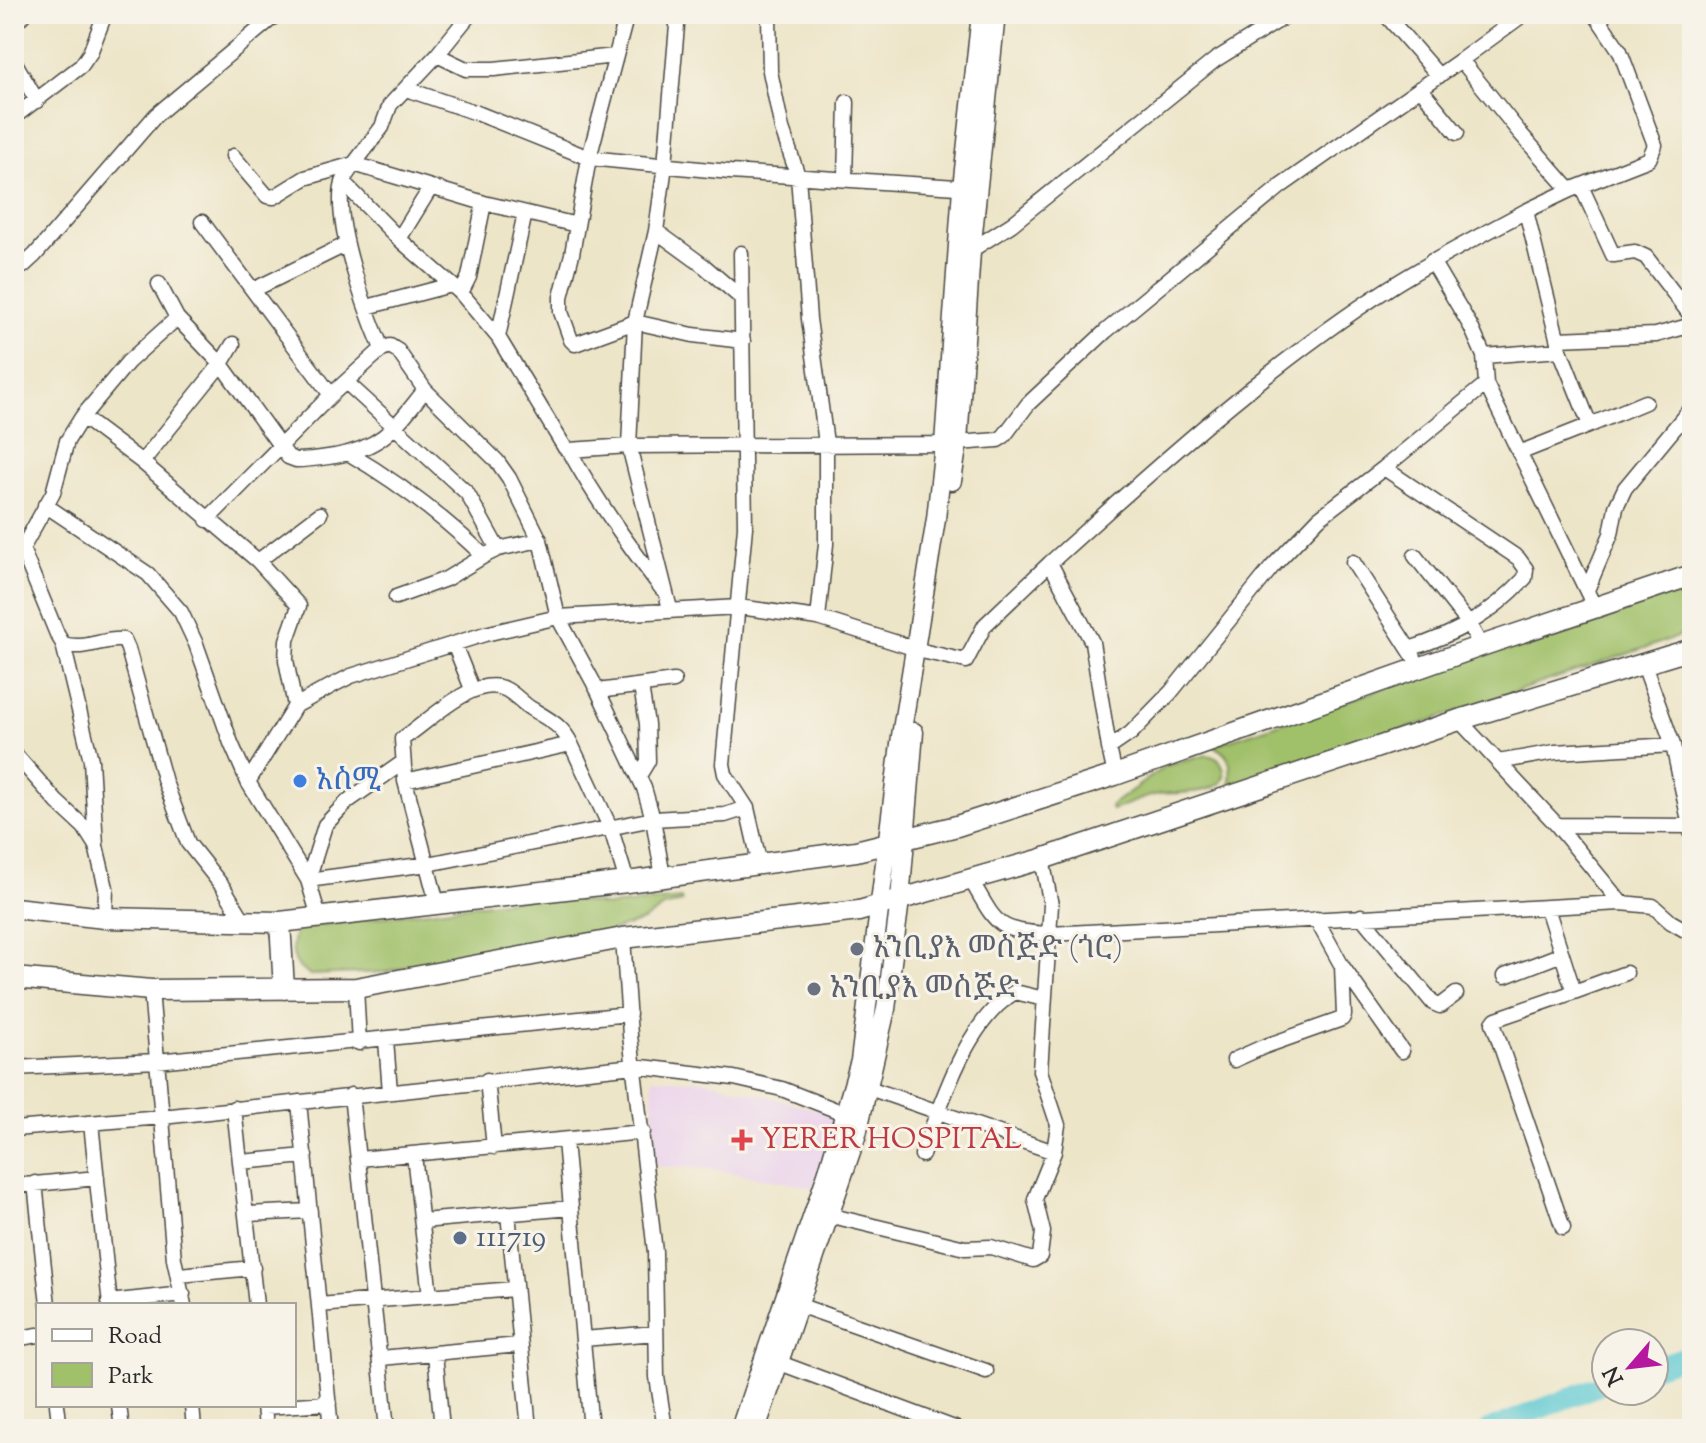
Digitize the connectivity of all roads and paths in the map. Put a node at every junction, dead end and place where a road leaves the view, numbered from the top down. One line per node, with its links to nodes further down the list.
1 (24, 14): 14 (street)
2 (105, 14): 22 (street)
3 (277, 14): 47 (street)
4 (470, 14): 15 (street)
5 (627, 14): 16 (street)
6 (678, 14): 29 (street)
7 (769, 14): 30 (street)
8 (981, 14): 9 (street); 34 (main road)
9 (996, 14): 34 (main road)
10 (1289, 14): 45 (street)
11 (1385, 14): 19 (street)
12 (1524, 14): 17 (street)
13 (1595, 14): 35 (street)
14 (14, 24)
15 (437, 55): 16 (street); 21 (street)
16 (615, 56): 27 (street)
17 (1461, 60): 19 (street); 35 (street)
18 (14, 61): 22 (street)
19 (1439, 76): 20 (street)
20 (1420, 88): 25 (street); 74 (street)
21 (406, 89): 27 (street); 28 (street)
22 (37, 101): 24 (street)
23 (847, 102): 31 (street)
24 (14, 117)
25 (1457, 133)
26 (233, 156): 28 (street)
27 (589, 158): 29 (street); 40 (street)
28 (354, 164): 32 (street); 33 (street)
29 (665, 165): 30 (street); 41 (street)
30 (798, 176): 31 (street); 73 (street)
31 (845, 179): 34 (street)
32 (343, 182): 42 (street); 43 (street)
33 (431, 187): 36 (street); 42 (street)
34 (970, 188): 45 (main road)
35 (1576, 188): 37 (street); 53 (street)
36 (484, 203): 38 (street); 49 (street)
37 (1526, 211): 46 (street); 60 (street)
38 (525, 213): 40 (street); 57 (street)
39 (202, 222): 50 (street)
40 (577, 225): 55 (street)
41 (656, 231): 51 (street); 55 (street)
42 (399, 239): 49 (street)
43 (345, 245): 50 (street); 52 (street)
44 (741, 253): 51 (street)
45 (964, 255): 74 (main road)
46 (1432, 261): 62 (street); 92 (street)
47 (14, 266)
48 (159, 284): 54 (street)
49 (456, 289): 52 (street); 57 (street)
50 (253, 290): 67 (street)
51 (740, 297): 58 (street)
52 (367, 307): 61 (street)
53 (1692, 317)
54 (177, 318): 63 (street); 70 (street)
55 (635, 322): 58 (street); 75 (street)
56 (1692, 325): 60 (street)
57 (498, 337): 78 (street)
58 (743, 341): 76 (street)
59 (233, 344): 63 (street)
60 (1559, 344): 62 (street); 71 (street)
61 (382, 349): 64 (street); 66 (street)
62 (1484, 356): 65 (street)
63 (221, 364): 77 (street); 81 (street)
64 (346, 382): 67 (street); 72 (street)
65 (1486, 384): 80 (street); 82 (street)
66 (425, 390): 72 (street); 86 (street)
67 (331, 395): 77 (street)
68 (1645, 402): 71 (street)
69 (1692, 407): 95 (street)
70 (82, 417): 81 (street); 83 (street)
71 (1590, 425): 80 (street)
72 (395, 426): 79 (street); 88 (street)
73 (826, 443): 74 (street); 76 (street); 99 (street)
74 (951, 443): 106 (main road)
75 (629, 446): 76 (street); 78 (street); 96 (street)
76 (746, 446): 97 (street)
77 (281, 447): 79 (street); 85 (street)
78 (569, 450): 96 (street)
79 (348, 453): 88 (street)
80 (1519, 453): 95 (street)
81 (142, 462): 85 (street)
82 (1384, 468): 100 (street); 117 (street)
83 (45, 505): 87 (street); 124 (street)
84 (320, 514): 90 (street)
85 (207, 520): 90 (street)
86 (540, 540): 88 (street); 98 (street)
87 (18, 545): 101 (street)
88 (491, 552): 94 (street)
89 (1415, 556): 100 (street)
90 (258, 561): 113 (street)
91 (1353, 562): 104 (street)
92 (1050, 563): 106 (street); 117 (street)
93 (1692, 575): 95 (highway)
94 (396, 597)
95 (1591, 599): 103 (highway)
96 (668, 602): 97 (street); 98 (street)
97 (739, 607): 99 (street); 125 (street)
98 (558, 617): 102 (street); 112 (street)
99 (818, 618): 106 (street)
100 (1469, 624): 103 (street); 104 (street)
101 (63, 644): 131 (street); 148 (street)
102 (454, 644): 111 (street); 113 (street)
103 (1481, 646): 108 (highway)
104 (1409, 649): 108 (street)
105 (1692, 649): 107 (highway)
106 (921, 650): 130 (main road)
107 (1644, 665): 114 (highway); 116 (street)
108 (1421, 667): 121 (highway)
109 (674, 681): 110 (street)
110 (641, 687): 112 (street); 122 (street)
111 (472, 689): 115 (street); 120 (street)
112 (598, 691): 122 (street)
113 (295, 706): 124 (street)
114 (1459, 720): 119 (street); 132 (highway)
115 (571, 744): 123 (street); 128 (street)
116 (1673, 745): 119 (street); 129 (street)
117 (1109, 748): 121 (street)
118 (14, 753): 131 (street)
119 (1498, 762): 127 (street)
120 (402, 763): 123 (street); 136 (street)
121 (1115, 775): 130 (highway)
122 (639, 776): 126 (street)
123 (405, 781): 133 (street)
124 (248, 782): 136 (street)
125 (747, 808): 126 (street); 134 (street)
126 (653, 819): 128 (street); 135 (street)
127 (1557, 825): 129 (street); 141 (street)
128 (611, 829): 133 (street); 138 (street)
129 (1691, 830)
130 (895, 840): 134 (highway); 139 (main road)
131 (96, 846): 146 (street)
132 (1042, 859): 137 (highway); 150 (street)
133 (428, 864): 136 (street); 140 (street)
134 (760, 865): 135 (highway)
135 (663, 877): 138 (highway)
136 (308, 880): 145 (street)
137 (971, 880): 139 (highway); 150 (street)
138 (627, 882): 140 (highway)
139 (890, 902): 152 (highway); 173 (main road); 179 (main road)
140 (437, 903): 145 (highway)
141 (1621, 903): 143 (street); 151 (street)
142 (14, 908): 146 (highway)
143 (1547, 908): 144 (street); 153 (street)
144 (1361, 916): 147 (street); 162 (street)
145 (319, 917): 149 (highway)
146 (105, 918): 148 (highway)
147 (1316, 919): 150 (street); 154 (street)
148 (244, 921): 149 (highway)
149 (280, 922): 159 (highway)
150 (1050, 934): 163 (street)
151 (1692, 934)
152 (623, 938): 158 (highway); 164 (street)
153 (1562, 954): 156 (street); 161 (street)
154 (1342, 966): 167 (street); 168 (street)
155 (1626, 973): 161 (street)
156 (1505, 976)
157 (14, 978): 160 (highway)
158 (356, 988): 159 (highway); 166 (street)
159 (284, 989): 160 (highway)
160 (151, 990): 169 (street)
161 (1574, 992): 201 (street)
162 (1456, 994)
163 (1044, 999): 178 (street); 186 (street)
164 (629, 1014): 165 (street); 170 (street)
165 (386, 1040): 166 (street); 174 (street)
166 (359, 1043): 169 (street)
167 (1402, 1051)
168 (1234, 1060)
169 (157, 1061): 171 (street); 180 (street)
170 (634, 1066): 172 (street); 179 (street); 183 (street)
171 (14, 1068)
172 (487, 1080): 174 (street); 185 (street)
173 (869, 1088): 178 (street); 199 (main road)
174 (390, 1092): 175 (street)
175 (351, 1095): 176 (street); 190 (street)
176 (299, 1102): 177 (street); 189 (street)
177 (234, 1108): 180 (street); 191 (street)
178 (938, 1112): 186 (street); 188 (street)
179 (846, 1114): 239 (main road)
180 (162, 1117): 181 (street); 203 (street)
181 (91, 1123): 182 (street); 192 (street)
182 (14, 1129)
183 (643, 1132): 184 (street); 214 (street)
184 (565, 1141): 185 (street); 195 (street)
185 (494, 1147): 187 (street)
186 (1054, 1152): 199 (street)
187 (414, 1155): 190 (street); 200 (street)
188 (922, 1155)
189 (305, 1156): 191 (street); 196 (street)
190 (359, 1159): 207 (street)
191 (241, 1162): 198 (street)
192 (97, 1178): 193 (street); 209 (street)
193 (35, 1183): 194 (street); 208 (street)
194 (14, 1186)
195 (571, 1208): 197 (street); 217 (street)
196 (310, 1211): 198 (street); 212 (street)
197 (508, 1213): 200 (street); 204 (street)
198 (247, 1214): 202 (street)
199 (828, 1215): 213 (main road)
200 (422, 1221): 205 (street)
201 (1563, 1228)
202 (253, 1268): 203 (street); 211 (street)
203 (179, 1275): 206 (street)
204 (514, 1289): 205 (street); 218 (street)
205 (430, 1296): 207 (street)
206 (183, 1300): 210 (street)
207 (375, 1301): 212 (street); 220 (street)
208 (48, 1303)
209 (109, 1303)
210 (128, 1303)
211 (256, 1303)
212 (319, 1305): 223 (street)
213 (798, 1305): 221 (main road); 222 (street)
214 (656, 1333): 217 (street); 238 (street)
215 (36, 1335): 216 (street)
216 (14, 1339)
217 (583, 1339): 237 (street)
218 (519, 1345): 219 (street); 236 (street)
219 (435, 1353): 220 (street); 235 (street)
220 (381, 1358): 234 (street)
221 (780, 1363): 240 (main road); 241 (street)
222 (986, 1371)
223 (329, 1403): 224 (street); 233 (street)
224 (296, 1405)
225 (57, 1407): 229 (street)
226 (119, 1407): 230 (street)
227 (192, 1407): 231 (street)
228 (264, 1407): 232 (street)
229 (60, 1429)
230 (122, 1429)
231 (194, 1429)
232 (266, 1429)
233 (331, 1429)
234 (387, 1429)
235 (442, 1429)
236 (529, 1429)
237 (591, 1429)
238 (665, 1429)
239 (740, 1429)
240 (756, 1429)
241 (957, 1429)

